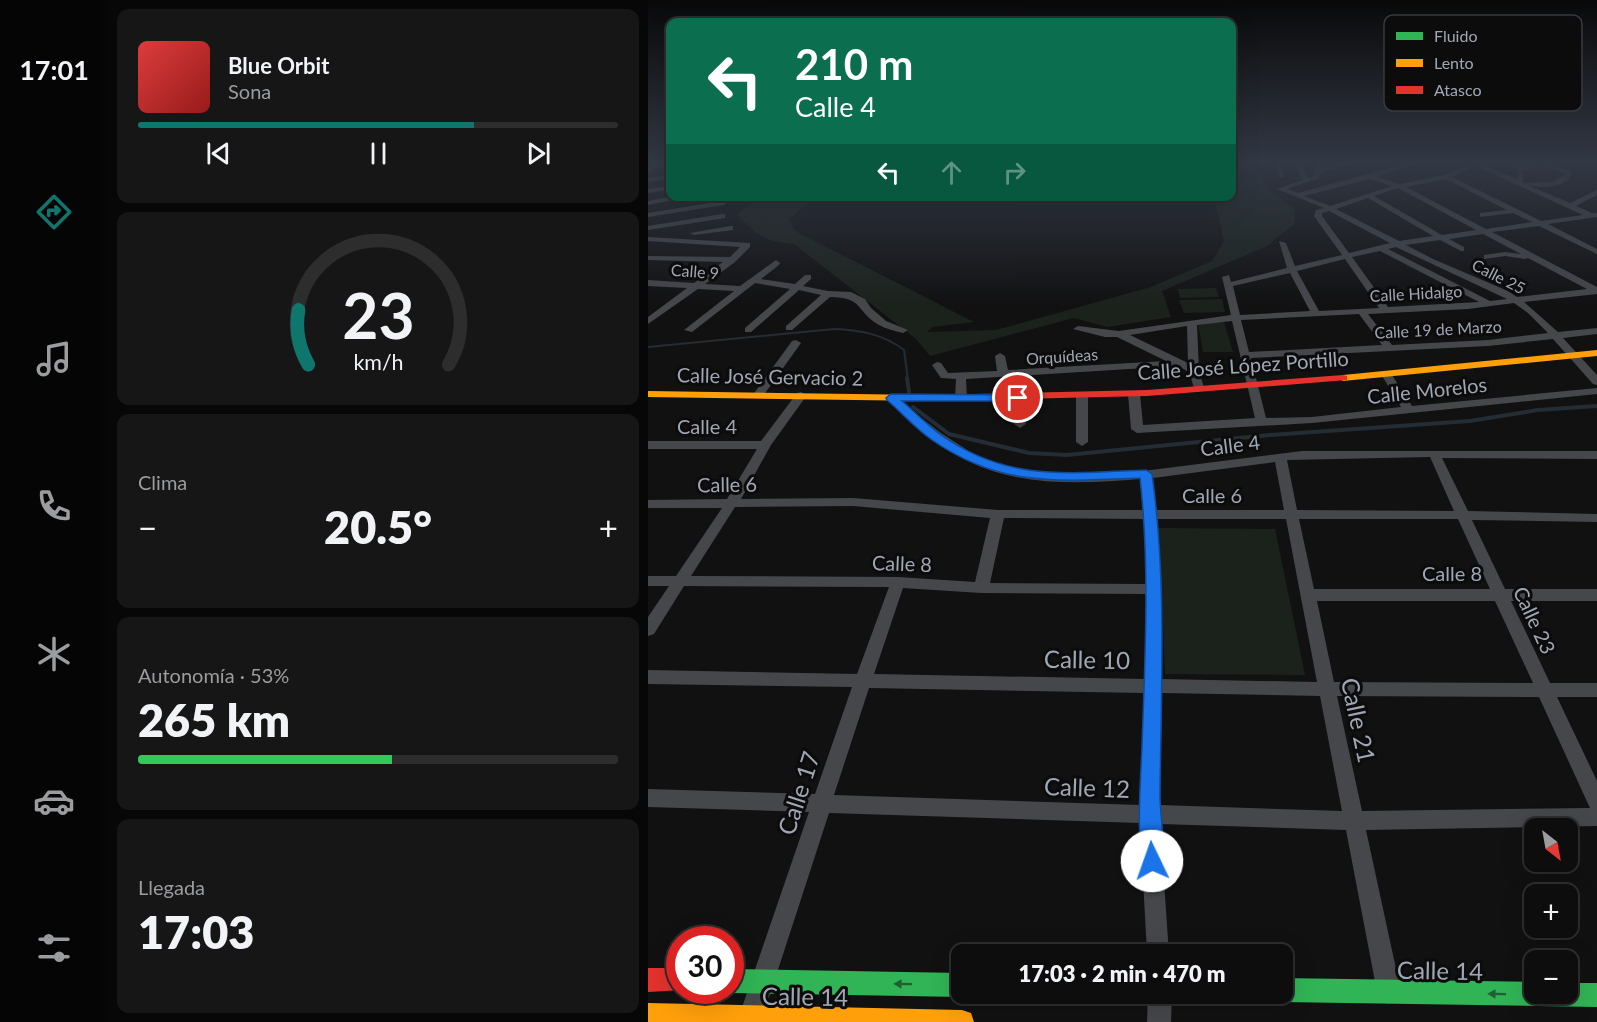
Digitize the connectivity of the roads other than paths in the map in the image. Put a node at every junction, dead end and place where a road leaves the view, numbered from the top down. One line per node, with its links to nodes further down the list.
1 (686, 209): 14 (street)
2 (682, 210): 10 (street)
3 (720, 210): 12 (street)
4 (1324, 210): 27 (street)
5 (1333, 210): 23 (street, Calle 25)
6 (1391, 210): 19 (street)
7 (1443, 210): 18 (street)
8 (1579, 210): 13 (street)
9 (1513, 211): 11 (street); 15 (street)
10 (648, 215)
11 (1483, 215)
12 (722, 216): 14 (street); 17 (street)
13 (1595, 216): 15 (street)
14 (688, 221): 16 (street); 17 (street)
15 (1539, 224): 18 (street); 26 (street)
16 (648, 228)
17 (730, 228): 21 (street)
18 (1484, 232): 19 (street); 29 (street)
19 (1437, 237): 23 (street); 25 (street)
20 (648, 239): 21 (street)
21 (739, 243): 31 (street)
22 (1282, 243): 33 (street)
23 (1396, 244): 24 (street); 42 (street, Calle 25)
24 (1379, 247): 27 (street); 43 (street)
25 (1461, 249)
26 (1597, 252)
27 (1347, 256): 33 (street); 44 (street)
28 (1487, 256): 29 (street)
29 (1530, 256): 40 (street)
30 (648, 258): 31 (street)
31 (732, 260): 37 (street)
32 (776, 263): 35 (street)
33 (1292, 269): 46 (street); 47 (street)
34 (808, 277): 38 (street)
35 (752, 280): 38 (street); 39 (street)
36 (648, 283): 37 (street, Calle 9)
37 (695, 286): 39 (street, Calle 9); 48 (street)
38 (797, 287): 41 (street); 53 (street)
39 (740, 289): 52 (street)
40 (1597, 291): 42 (street, Calle Hidalgo)
41 (828, 294): 50 (street); 54 (street)
42 (1517, 301): 43 (street, Calle Hidalgo); 57 (street, Calle 25)
43 (1490, 304): 44 (street, Calle Hidalgo)
44 (1385, 310): 45 (street, Calle Hidalgo)
45 (1361, 311): 46 (street, Calle Hidalgo); 59 (street)
46 (1316, 314): 47 (street, Calle Hidalgo)
47 (1236, 318): 49 (street, Calle Hidalgo); 61 (street)
48 (648, 321)
49 (1192, 322): 56 (street, Calle Hidalgo); 66 (street)
50 (789, 328)
51 (1078, 329): 56 (street)
52 (689, 330)
53 (748, 330)
54 (903, 330)
55 (1597, 331): 57 (street, Calle 19 de Marzo)
56 (1119, 334): 64 (street, Orquídeas)
57 (1556, 335): 59 (street, Calle 19 de Marzo); 62 (street, Calle 25)
58 (796, 343): 75 (street)
59 (1389, 347): 61 (street, Calle 19 de Marzo)
60 (1597, 352): 62 (street, Calle José López Portillo)
61 (1245, 355): 71 (street)
62 (1573, 355): 67 (street, Calle José López Portillo); 70 (street, Calle 25)
63 (1000, 356): 68 (street)
64 (1181, 363): 66 (street, Orquídeas); 68 (street, Orquídeas)
65 (937, 365): 69 (street, Orquídeas)
66 (1194, 370): 72 (street)
67 (1386, 374): 71 (street, Calle José López Portillo); 82 (street)
68 (1003, 375): 69 (street, Orquídeas)
69 (961, 376): 80 (street)
70 (1597, 382)
71 (1251, 385): 72 (street, Calle José López Portillo); 83 (street)
72 (1199, 388): 76 (street, Calle José López Portillo)
73 (1597, 392): 82 (street, Calle Morelos)
74 (648, 394): 75 (street, Calle José Gervacio 2)
75 (759, 394): 77 (street, Calle José Gervacio 2)
76 (1134, 394): 78 (street, Calle José López Portillo); 83 (street, Calle Morelos)
77 (801, 395): 79 (street, Calle José Gervacio 2); 87 (street)
78 (1082, 396): 81 (street, Calle José López Portillo); 85 (street)
79 (891, 398): 80 (street, Calle José López Portillo); 91 (street, Calle 4)
80 (961, 398): 81 (street, Calle José López Portillo)
81 (1018, 398): 84 (street)
82 (1408, 409): 83 (street, Calle Morelos)
83 (1261, 421)
84 (1020, 424)
85 (1082, 442)
86 (648, 445): 87 (street, Calle 4)
87 (765, 445): 93 (street)
88 (1435, 455): 89 (street, Calle 4); 90 (street, Calle 4); 97 (street, Calle 23)
89 (1597, 455)
90 (1280, 458): 91 (street, Calle 4); 96 (street, Calle 21)
91 (1146, 474): 95 (street)
92 (648, 504): 93 (street, Calle 6)
93 (731, 504): 94 (street, Calle 6); 100 (street)
94 (998, 514): 95 (street, Calle 6); 102 (street)
95 (1151, 514): 96 (street, Calle 6); 103 (street)
96 (1290, 514): 97 (street, Calle 6); 105 (street, Calle 21)
97 (1463, 516): 98 (street, Calle 6); 104 (street, Calle 23)
98 (1597, 518)
99 (648, 581): 100 (street, Calle 8)
100 (678, 581): 101 (street, Calle 8); 107 (street)
101 (898, 582): 102 (street, Calle 8); 109 (street, Calle 17)
102 (981, 588): 103 (street, Calle 8)
103 (1154, 589): 110 (street)
104 (1499, 593): 105 (street, Calle 8); 106 (street, Calle 8); 111 (street, Calle 23)
105 (1307, 594): 112 (street, Calle 21)
106 (1597, 595)
107 (648, 630)
108 (648, 677): 109 (street, Calle 10)
109 (863, 680): 110 (street, Calle 10); 115 (street, Calle 17)
110 (1154, 684): 112 (street, Calle 10); 117 (street)
111 (1543, 688): 112 (street, Calle 10); 113 (street, Calle 10); 116 (street, Calle 23)
112 (1329, 689): 119 (street, Calle 21)
113 (1597, 690)
114 (648, 798): 115 (street, Calle 12)
115 (821, 802): 117 (street, Calle 12); 124 (street, Calle 17)
116 (1597, 802)
117 (1150, 815): 119 (street, Calle 12); 120 (street)
118 (1597, 818): 119 (street, Calle 12)
119 (1355, 821): 127 (street, Calle 21)
120 (1157, 944)
121 (648, 980): 122 (street)
122 (666, 980)
123 (744, 981): 124 (street, Calle 14)
124 (763, 981): 125 (street, Calle 14, one-way to 124); 131 (street, Calle 17)
125 (951, 985)
126 (1293, 990): 127 (street, Calle 14)
127 (1389, 992): 128 (street, Calle 14, one-way to 127)
128 (1597, 995)
129 (1160, 1004): 133 (street)
130 (648, 1015): 131 (street, Calle 14)
131 (750, 1019): 132 (street, Calle 14)
132 (962, 1022)
133 (1159, 1022)

